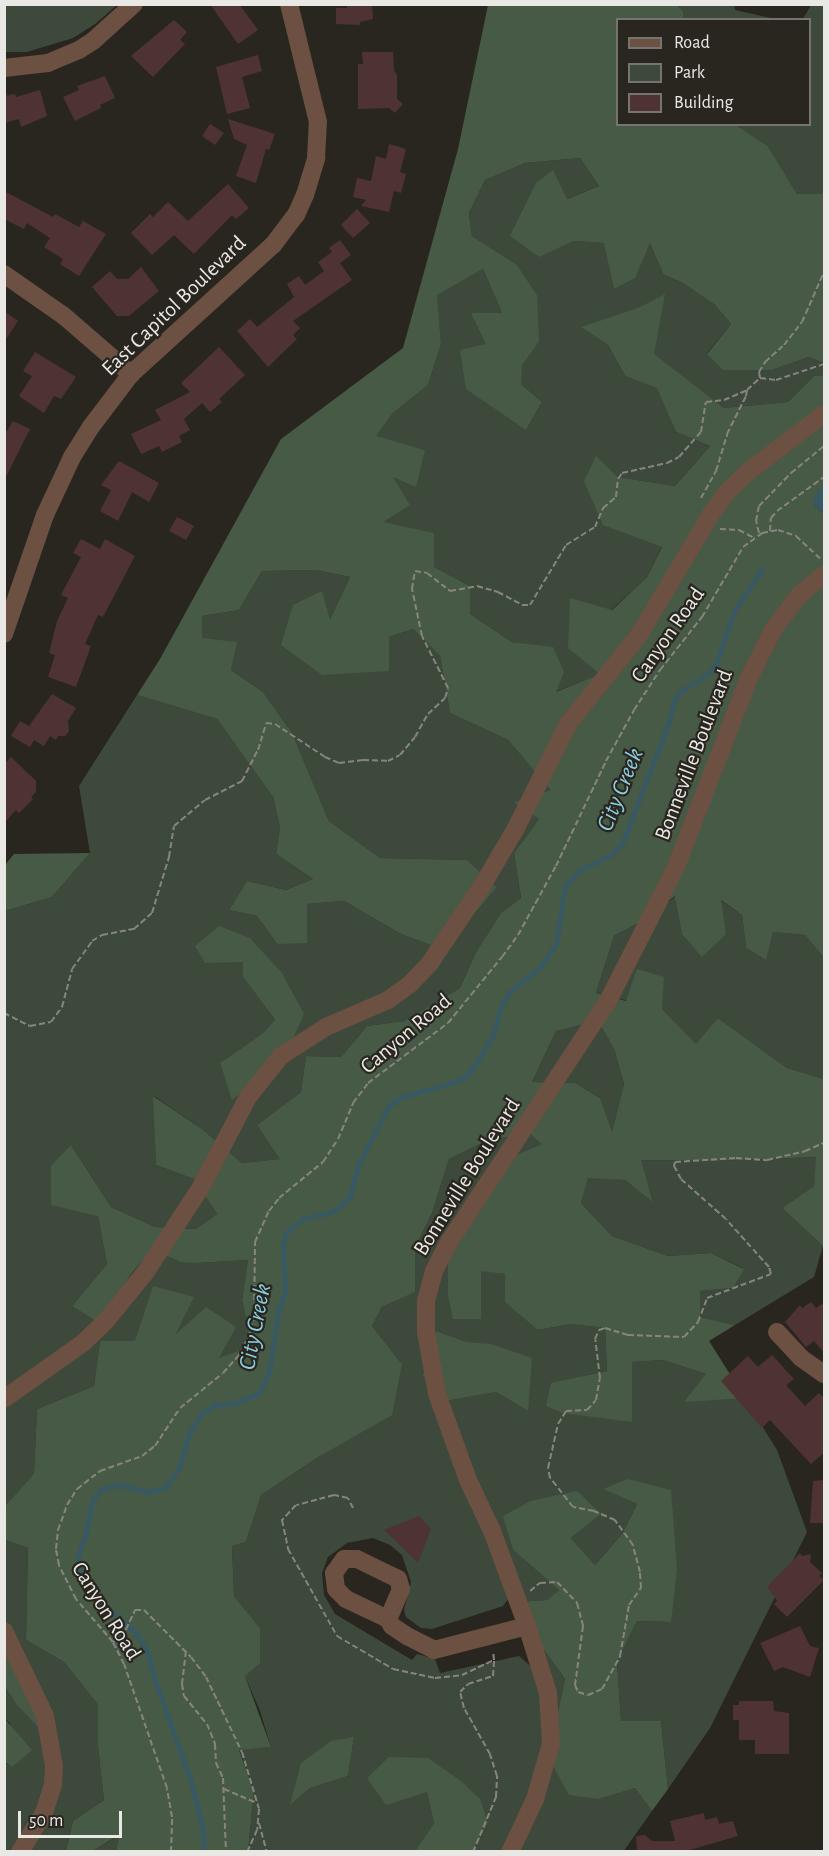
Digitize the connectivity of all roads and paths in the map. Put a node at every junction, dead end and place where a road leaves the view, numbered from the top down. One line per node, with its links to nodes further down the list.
1 (134, 4): 3 (street)
2 (289, 4): 7 (street, East Capitol Boulevard)
3 (4, 68)
4 (825, 272): 8 (path)
5 (4, 274): 7 (street)
6 (825, 364): 8 (path)
7 (131, 374): 20 (street, East Capitol Boulevard)
8 (760, 378): 9 (path)
9 (747, 390): 13 (path); 21 (path)
10 (825, 414): 25 (street)
11 (825, 446): 16 (path)
12 (825, 477): 15 (path)
13 (702, 502)
14 (716, 526): 17 (path)
15 (770, 531): 16 (path, Canyon Road); 18 (path, Canyon Road)
16 (759, 534): 17 (path, Canyon Road)
17 (754, 538): 30 (path, Canyon Road)
18 (825, 563)
19 (825, 575): 28 (street, Bonneville Boulevard)
20 (4, 634)
21 (4, 1013)
22 (825, 1143): 26 (path)
23 (777, 1332): 24 (street)
24 (825, 1374)
25 (4, 1399)
26 (527, 1594)
27 (388, 1619): 28 (street)
28 (527, 1626): 42 (street, Bonneville Boulevard)
29 (4, 1631): 36 (street)
30 (113, 1642): 31 (path); 37 (path, Canyon Road)
31 (186, 1651): 33 (path); 34 (path)
32 (494, 1660): 41 (path)
33 (223, 1789): 34 (path); 38 (path)
34 (257, 1803): 35 (path)
35 (258, 1823): 39 (path); 40 (path)
36 (20, 1851)
37 (171, 1851)
38 (226, 1851)
39 (247, 1851)
40 (267, 1851)
41 (472, 1851)
42 (510, 1851)

